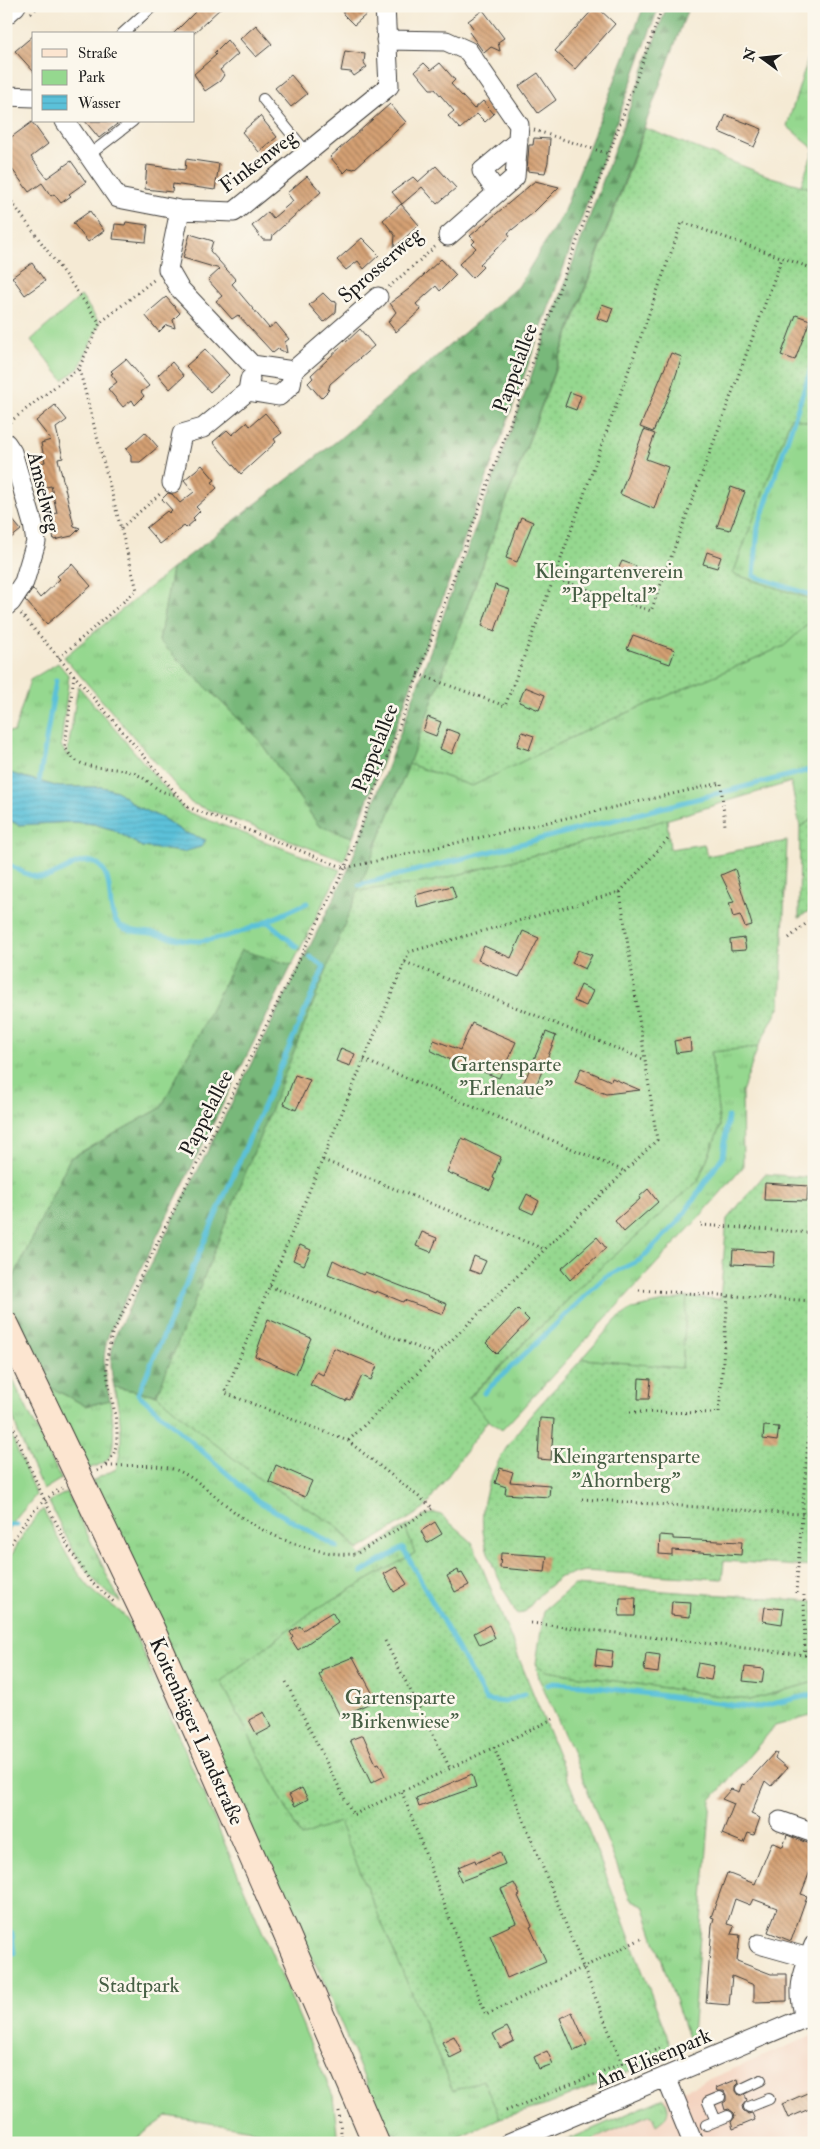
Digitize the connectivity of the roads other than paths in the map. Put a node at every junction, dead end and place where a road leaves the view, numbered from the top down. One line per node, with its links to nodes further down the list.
1 (16, 6): 4 (street)
2 (153, 6): 5 (lane)
3 (385, 6): 6 (street, Finkenweg)
4 (6, 15)
5 (124, 32)
6 (386, 40): 12 (street); 13 (street, Finkenweg)
7 (6, 96): 8 (street)
8 (32, 98)
9 (263, 99): 13 (lane)
10 (66, 122): 14 (street, Finkenweg)
11 (132, 122): 14 (lane)
12 (518, 133): 15 (street, Sprosserweg); 15 (street)
13 (307, 153): 16 (street, Finkenweg)
14 (89, 155): 16 (street, Finkenweg)
15 (498, 192): 17 (street, Sprosserweg)
16 (180, 210): 19 (street)
17 (448, 236)
18 (378, 297): 20 (street, Sprosserweg)
19 (252, 365): 20 (street); 21 (street)
20 (292, 370): 21 (street, Sprosserweg)
21 (248, 392): 23 (street)
22 (6, 443): 24 (street, Amselweg)
23 (172, 483)
24 (9, 604)
25 (6, 1325): 38 (main road, Koitenhäger Landstraße)
26 (780, 1820): 27 (street)
27 (814, 1833)
28 (758, 1944): 29 (street)
29 (811, 1951): 30 (street)
30 (810, 2016): 31 (street, Am Elisenpark)
31 (666, 2077): 39 (street, Am Elisenpark); 40 (street)
32 (761, 2080): 33 (lane)
33 (742, 2089)
34 (720, 2098): 37 (lane)
35 (769, 2099): 36 (lane)
36 (749, 2106)
37 (728, 2116)
38 (376, 2143)
39 (510, 2143)
40 (692, 2143)

